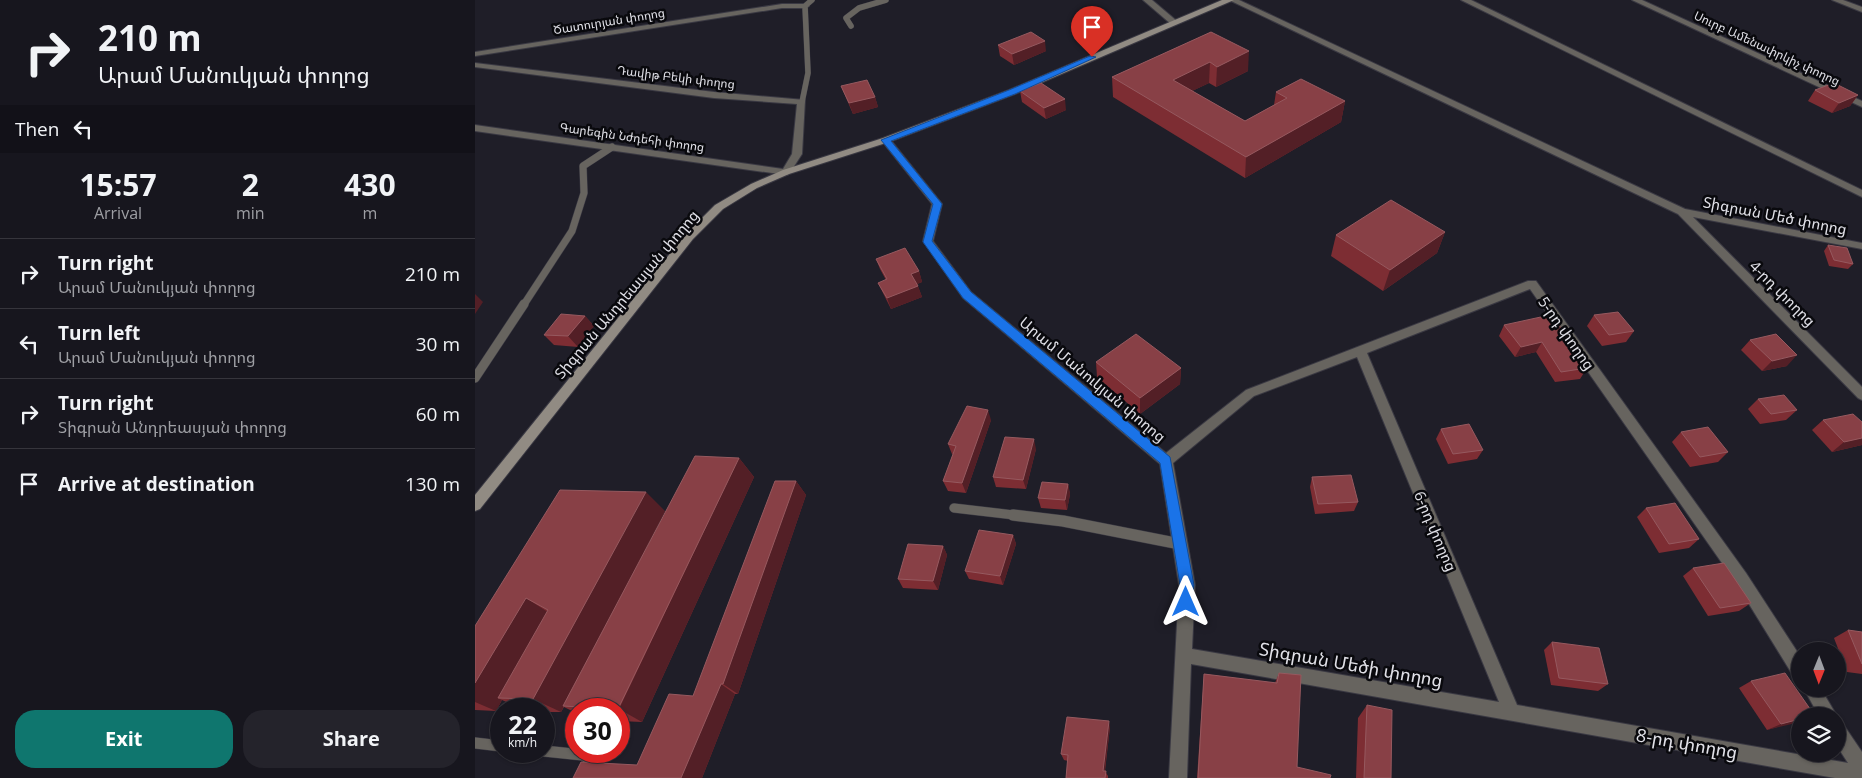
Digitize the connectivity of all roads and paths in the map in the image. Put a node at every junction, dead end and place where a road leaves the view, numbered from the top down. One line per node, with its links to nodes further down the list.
1 (886, 0): 10 (lane)
2 (1147, 0): 9 (street)
3 (1231, 0): 9 (main road, Տիգրան Անդրեասյան փողոց); 20 (street)
4 (1465, 0): 19 (street)
5 (1636, 0): 14 (street, Սուրբ Ամենափրկիչ փողոց)
6 (1837, 0): 8 (street)
7 (809, 3): 11 (street, Ծատուրյան փողոց); 13 (lane)
8 (1862, 10)
9 (1174, 22): 16 (main road, Տիգրան Անդրեասյան փողոց)
10 (851, 26)
11 (475, 54)
12 (475, 65): 13 (street, Դավիթ Բեկի փողոց)
13 (802, 102): 18 (street)
14 (1862, 104)
15 (475, 128): 17 (street, Գարեգին Նժդեհի փողոց)
16 (886, 140): 18 (main road, Տիգրան Անդրեասյան փողոց); 25 (street, Արամ Մանուկյան փողոց)
17 (612, 147): 18 (street, Գարեգին Նժդեհի փողոց); 23 (lane)
18 (786, 172): 26 (main road, Տիգրան Անդրեասյան փողոց)
19 (1862, 194)
20 (1682, 212): 21 (street, Տիգրան Մեծ փողոց); 24 (street, 4-րդ փողոց)
21 (1862, 246)
22 (1360, 350): 25 (street, 5-րդ փողոց); 30 (street, 5-րդ փողոց); 31 (street, 6-րդ փողոց)
23 (475, 378)
24 (1862, 394)
25 (1166, 461): 28 (street, Արամ Մանուկյան փողոց)
26 (475, 505)
27 (954, 508): 28 (lane)
28 (1180, 544): 29 (street, Արամ Մանուկյան փողոց)
29 (1183, 655): 31 (street, Տիգրան Մեծի փողոց); 39 (street, Արամ Մանուկյան փողոց)
30 (1791, 657)
31 (1512, 712): 37 (street, 8-րդ փողոց)
32 (475, 744): 34 (lane)
33 (1846, 744): 36 (street)
34 (490, 745)
35 (555, 752): 38 (lane)
36 (1862, 768)
37 (1862, 774)
38 (580, 778)
39 (1178, 778)

